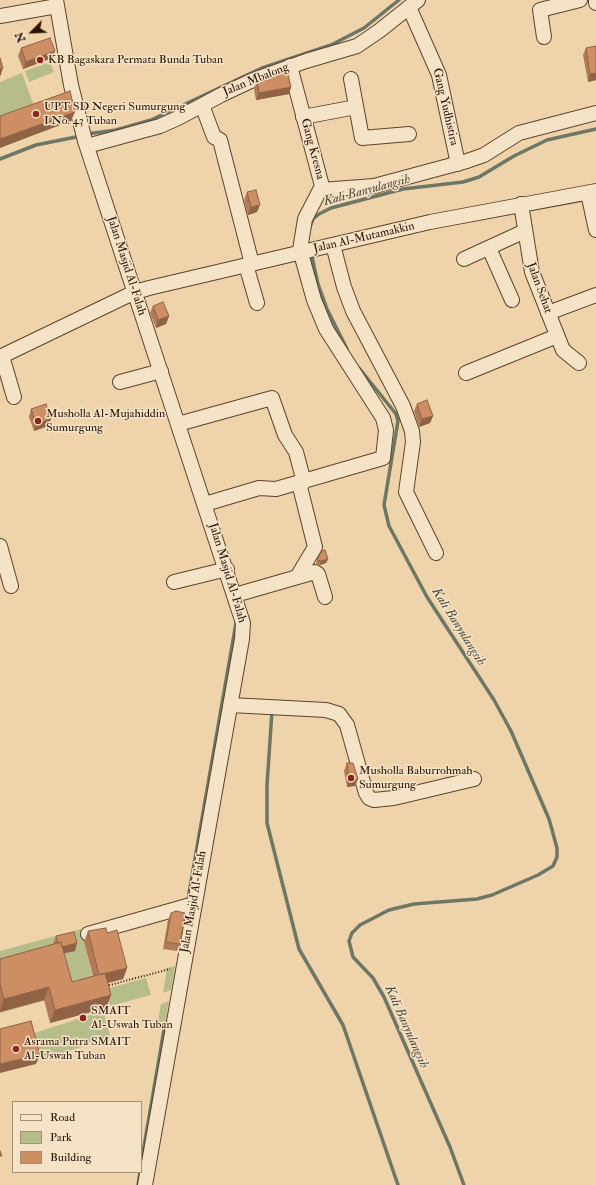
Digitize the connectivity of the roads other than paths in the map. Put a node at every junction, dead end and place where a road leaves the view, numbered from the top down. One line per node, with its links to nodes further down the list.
1 (580, 0): 7 (street)
2 (596, 0): 4 (street)
3 (56, 3): 6 (street); 15 (street, Jalan Masjid Al-Falah)
4 (596, 3)
5 (413, 4): 8 (street, Jalan Mbalong); 16 (street, Gang Yudhistira)
6 (0, 16)
7 (544, 38)
8 (290, 66): 10 (street, Jalan Mbalong); 13 (street, Gang Kresna)
9 (351, 79): 11 (street)
10 (202, 105): 15 (street, Jalan Mbalong); 26 (street)
11 (356, 107): 13 (street); 14 (street)
12 (596, 114): 16 (street)
13 (304, 117): 17 (street, Gang Kresna)
14 (409, 134)
15 (86, 144): 27 (street, Jalan Masjid Al-Falah)
16 (458, 164): 17 (street)
17 (321, 190): 24 (street, Gang Kresna)
18 (592, 192): 19 (street, Jalan Al-Mutamakkin); 20 (street)
19 (521, 204): 21 (street, Jalan Sehat); 22 (street, Jalan Al-Mutamakkin)
20 (596, 230)
21 (525, 231): 23 (street); 31 (street, Jalan Sehat)
22 (332, 246): 24 (street, Jalan Al-Mutamakkin); 43 (street)
23 (489, 248): 25 (street); 29 (street)
24 (302, 253): 26 (street, Jalan Al-Mutamakkin); 40 (street, Gang Kresna)
25 (464, 260)
26 (249, 265): 27 (street, Jalan Al-Mutamakkin); 30 (street)
27 (134, 292): 33 (street, Jalan Al-Mutamakkin); 35 (street, Jalan Masjid Al-Falah)
28 (596, 295): 31 (street)
29 (512, 300)
30 (256, 302)
31 (548, 313): 32 (street, Jalan Sehat)
32 (557, 336): 34 (street, Jalan Sehat); 36 (street)
33 (1, 357): 38 (street)
34 (579, 363)
35 (161, 371): 37 (street); 39 (street, Jalan Masjid Al-Falah)
36 (466, 373)
37 (120, 382)
38 (14, 397)
39 (178, 424): 40 (street); 41 (street, Jalan Masjid Al-Falah)
40 (302, 483): 41 (street); 45 (street)
41 (205, 504): 44 (street, Jalan Masjid Al-Falah)
42 (0, 546): 47 (street)
43 (436, 553)
44 (227, 569): 46 (street); 48 (street, Jalan Masjid Al-Falah)
45 (297, 577): 48 (street); 49 (street)
46 (174, 582)
47 (11, 586)
48 (235, 595): 50 (street, Jalan Masjid Al-Falah)
49 (325, 597)
50 (230, 705): 51 (street); 52 (street, Jalan Masjid Al-Falah)
51 (474, 779)
52 (194, 904): 53 (street); 54 (street, Jalan Masjid Al-Falah)
53 (87, 934)
54 (145, 1185)

